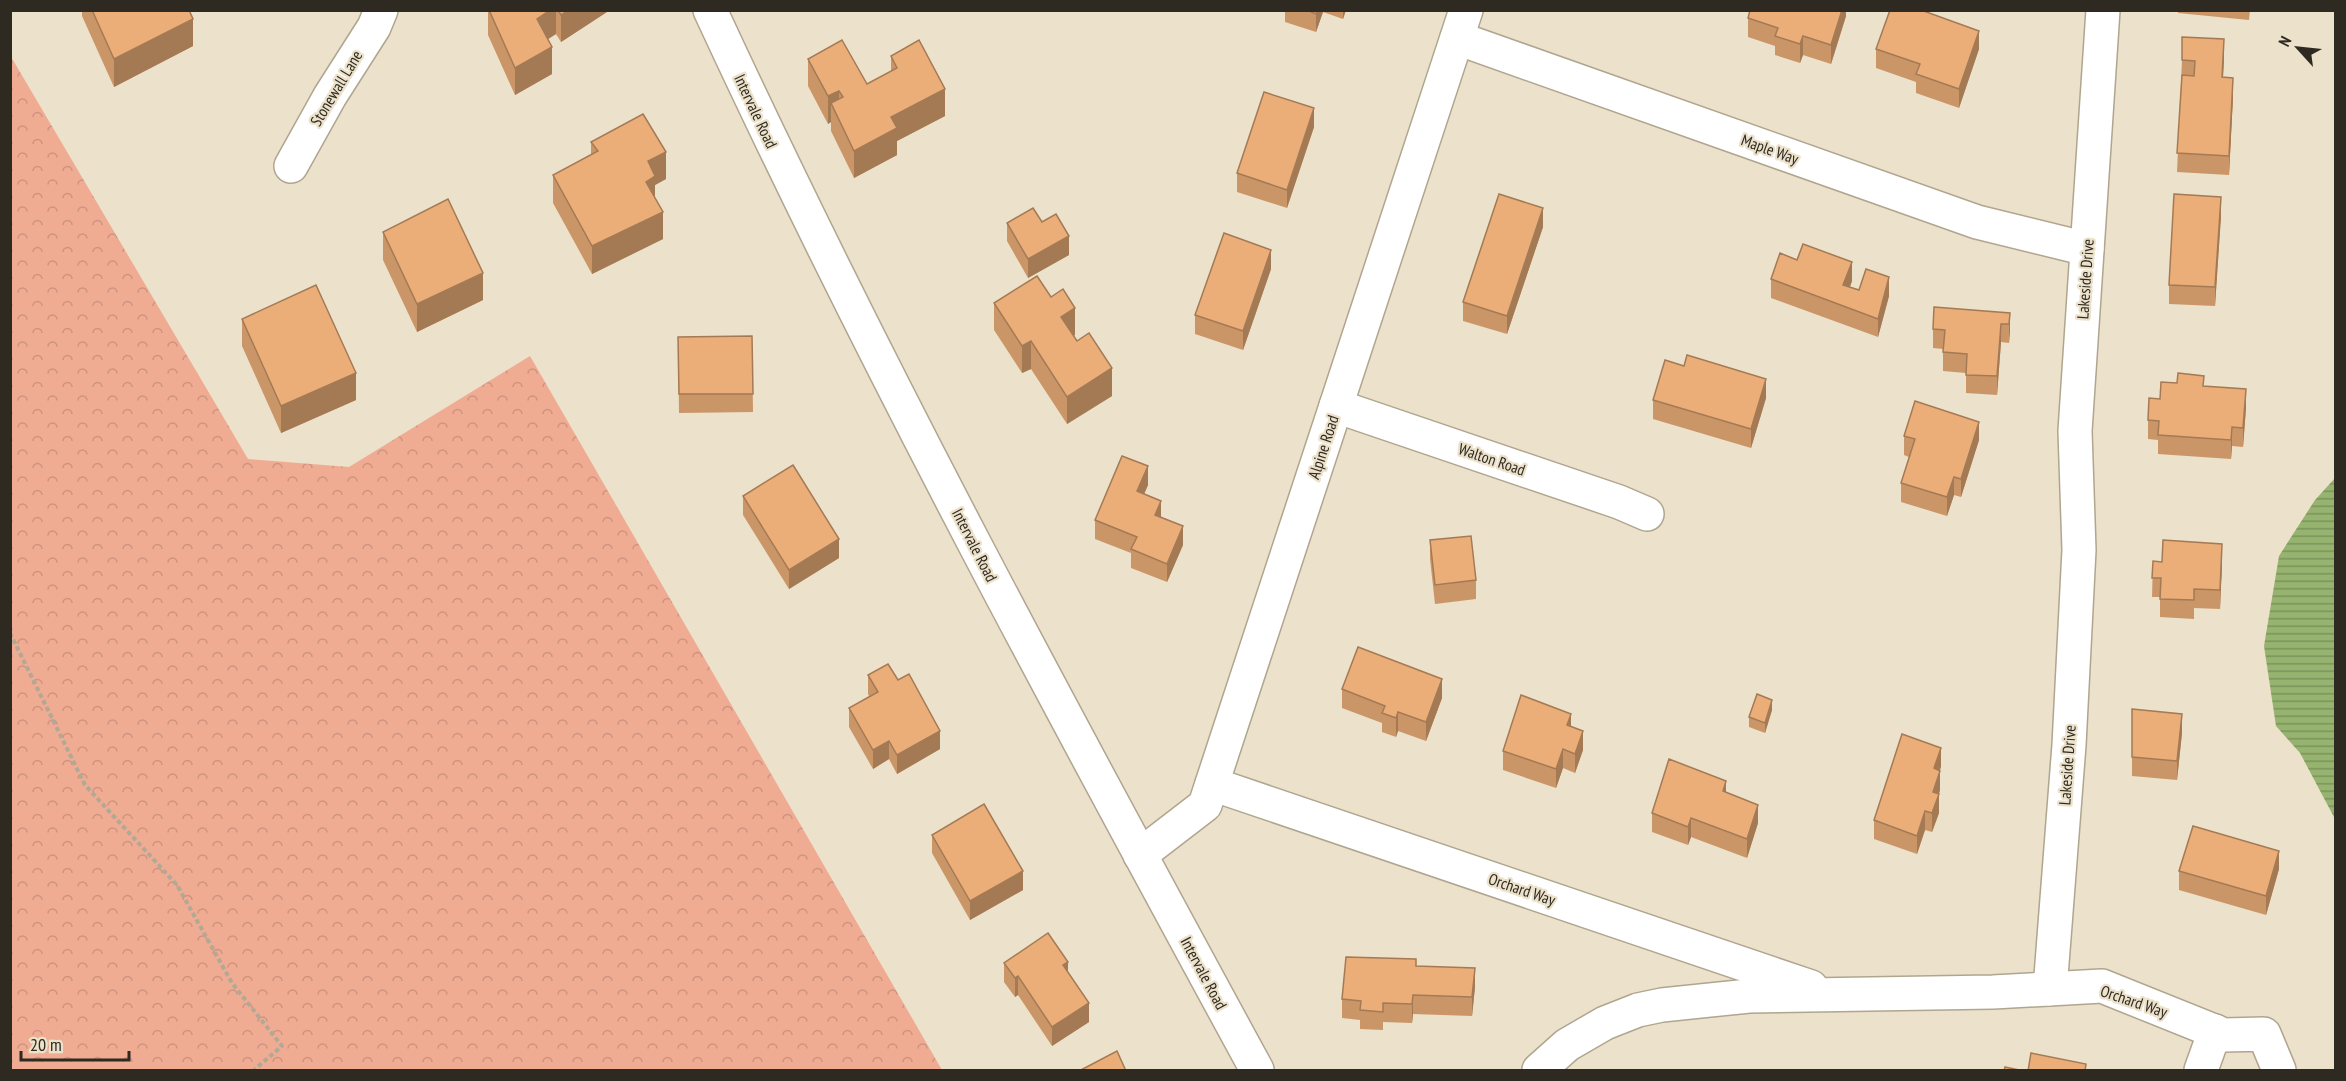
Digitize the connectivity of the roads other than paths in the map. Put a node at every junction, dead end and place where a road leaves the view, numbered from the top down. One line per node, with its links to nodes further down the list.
1 (381, 10): 5 (street, Stonewall Lane)
2 (710, 10): 10 (street, Intervale Road)
3 (2103, 10): 6 (street, Lakeside Drive)
4 (1461, 24): 6 (street, Maple Way); 7 (street, Alpine Road)
5 (291, 166)
6 (2087, 249): 11 (street, Lakeside Drive)
7 (1336, 406): 8 (street, Walton Road); 9 (street, Alpine Road)
8 (1647, 514)
9 (1212, 784): 10 (street, Alpine Road); 12 (street, Orchard Way)
10 (1140, 855): 14 (street, Intervale Road)
11 (2050, 989): 12 (street); 13 (street, Orchard Way)
12 (1833, 994): 15 (street)
13 (2215, 1031): 16 (street); 17 (street, Orchard Way)
14 (1257, 1071)
15 (1539, 1071)
16 (2201, 1071)
17 (2279, 1071)

